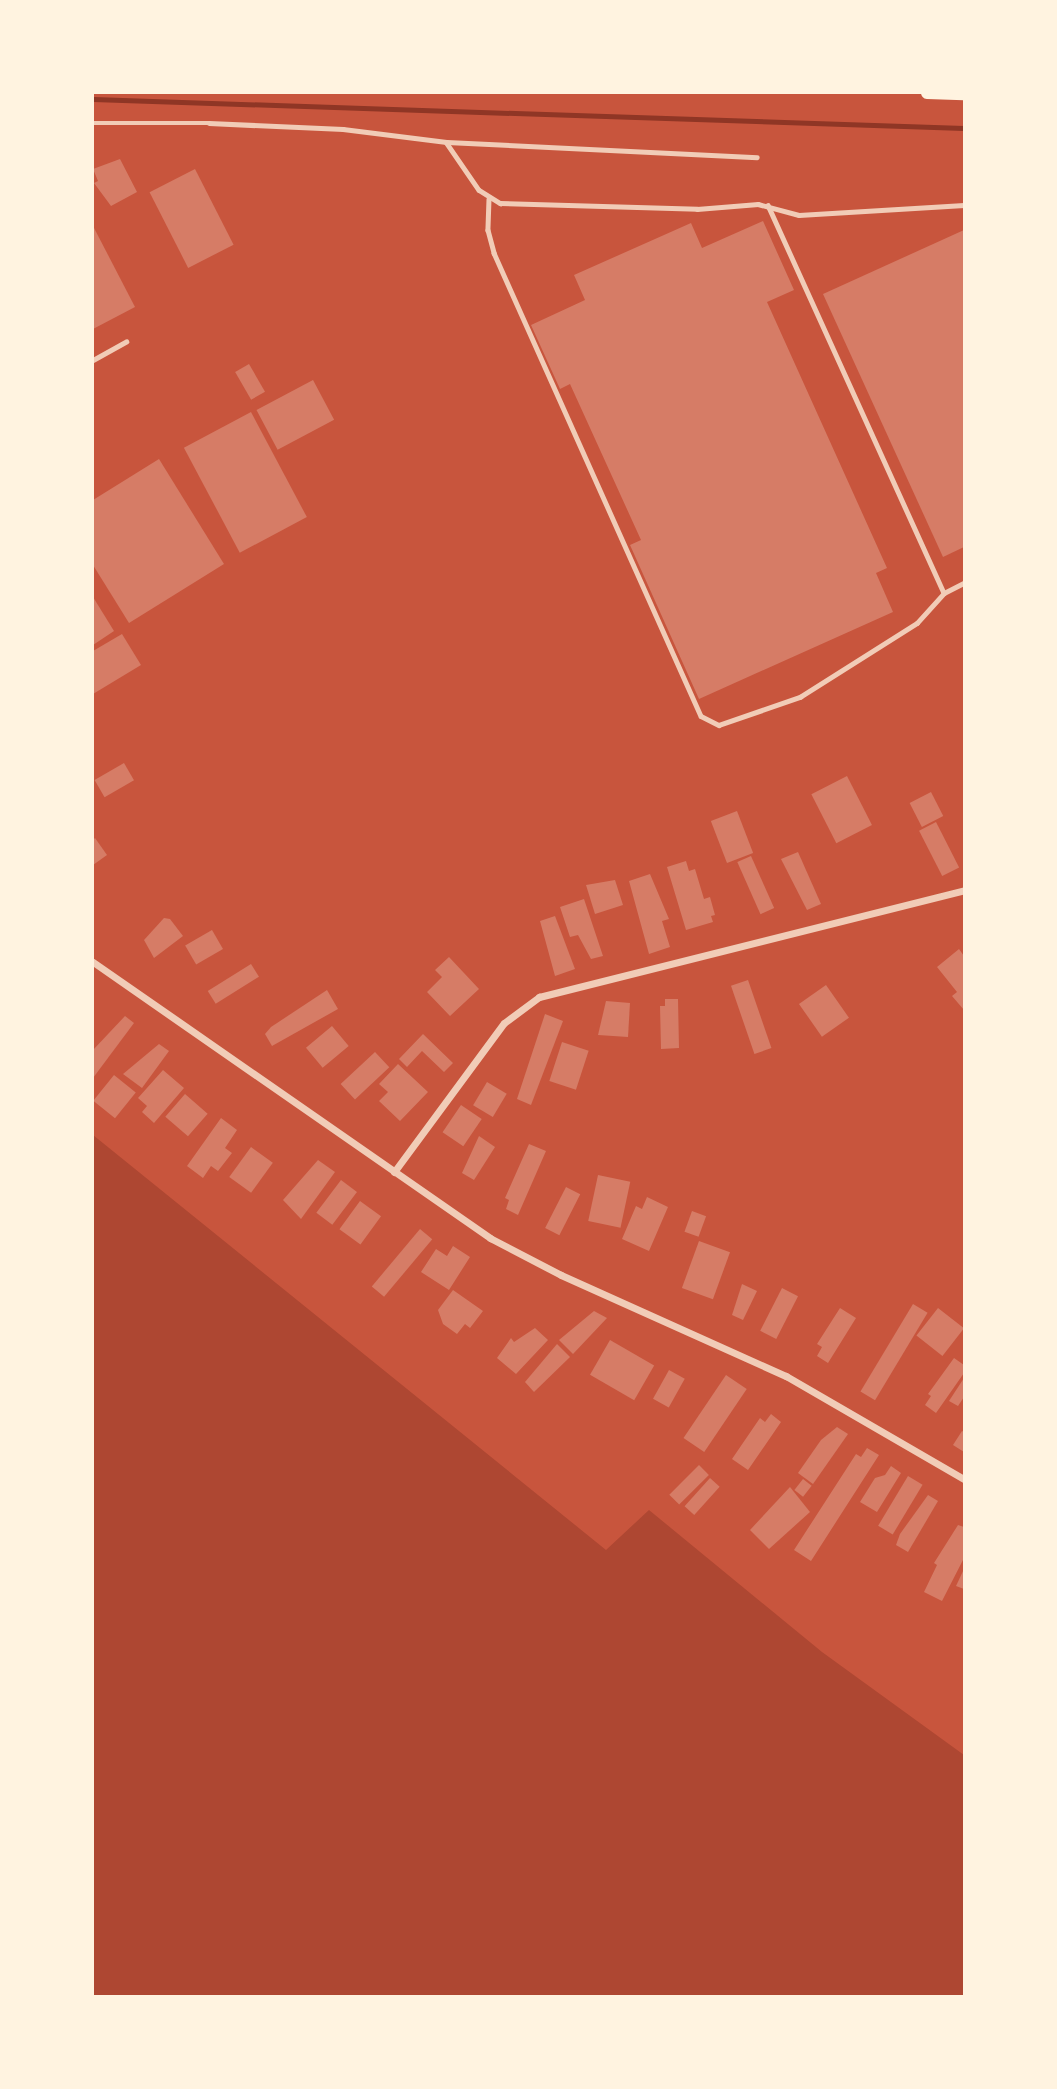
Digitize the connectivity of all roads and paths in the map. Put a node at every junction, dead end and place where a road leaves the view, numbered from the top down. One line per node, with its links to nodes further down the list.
1 (927, 93): 2 (main road)
2 (964, 94)
3 (93, 124): 4 (lane)
4 (446, 142): 5 (lane); 6 (lane)
5 (757, 157)
6 (489, 199): 7 (lane); 12 (lane)
7 (768, 205): 8 (lane); 12 (lane)
8 (964, 205)
9 (126, 342): 10 (lane)
10 (93, 360)
11 (964, 583): 12 (lane)
12 (944, 593)
13 (964, 890): 15 (street)
14 (93, 962): 15 (street)
15 (394, 1172): 16 (street)
16 (964, 1479)

